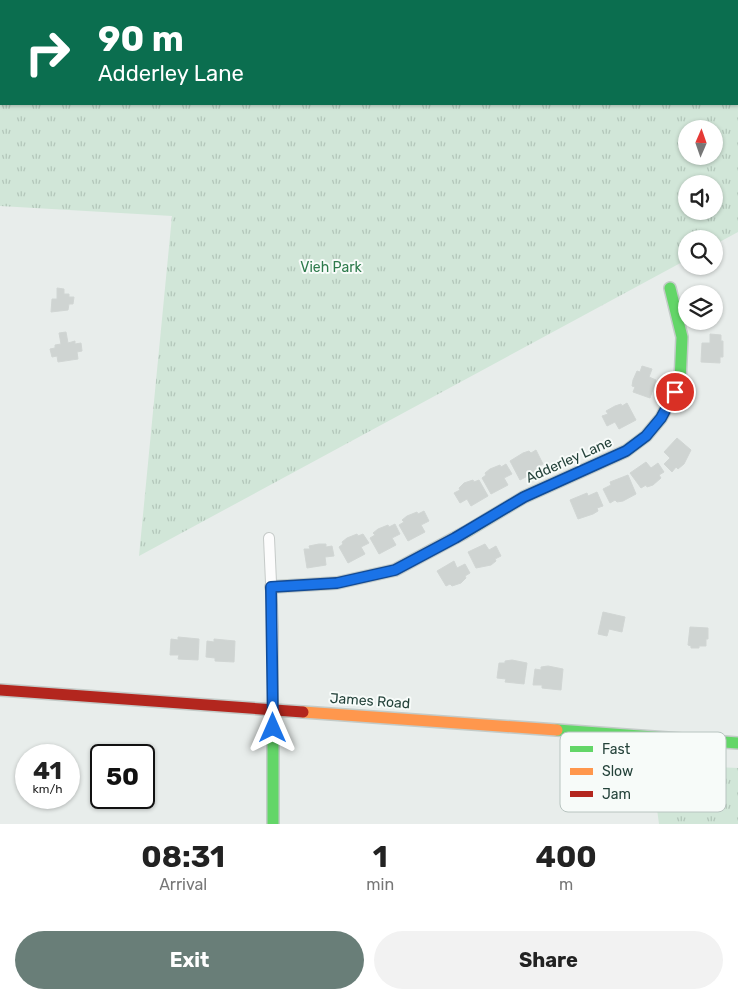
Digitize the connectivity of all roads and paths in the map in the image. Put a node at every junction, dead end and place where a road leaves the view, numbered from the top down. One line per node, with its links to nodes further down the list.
1 (670, 288): 3 (main road, Adderley Lane)
2 (269, 538): 3 (street)
3 (271, 587): 5 (street)
4 (0, 690): 5 (main road, James Road)
5 (273, 709): 6 (main road, James Road); 7 (main road)
6 (588, 732)
7 (273, 824)

